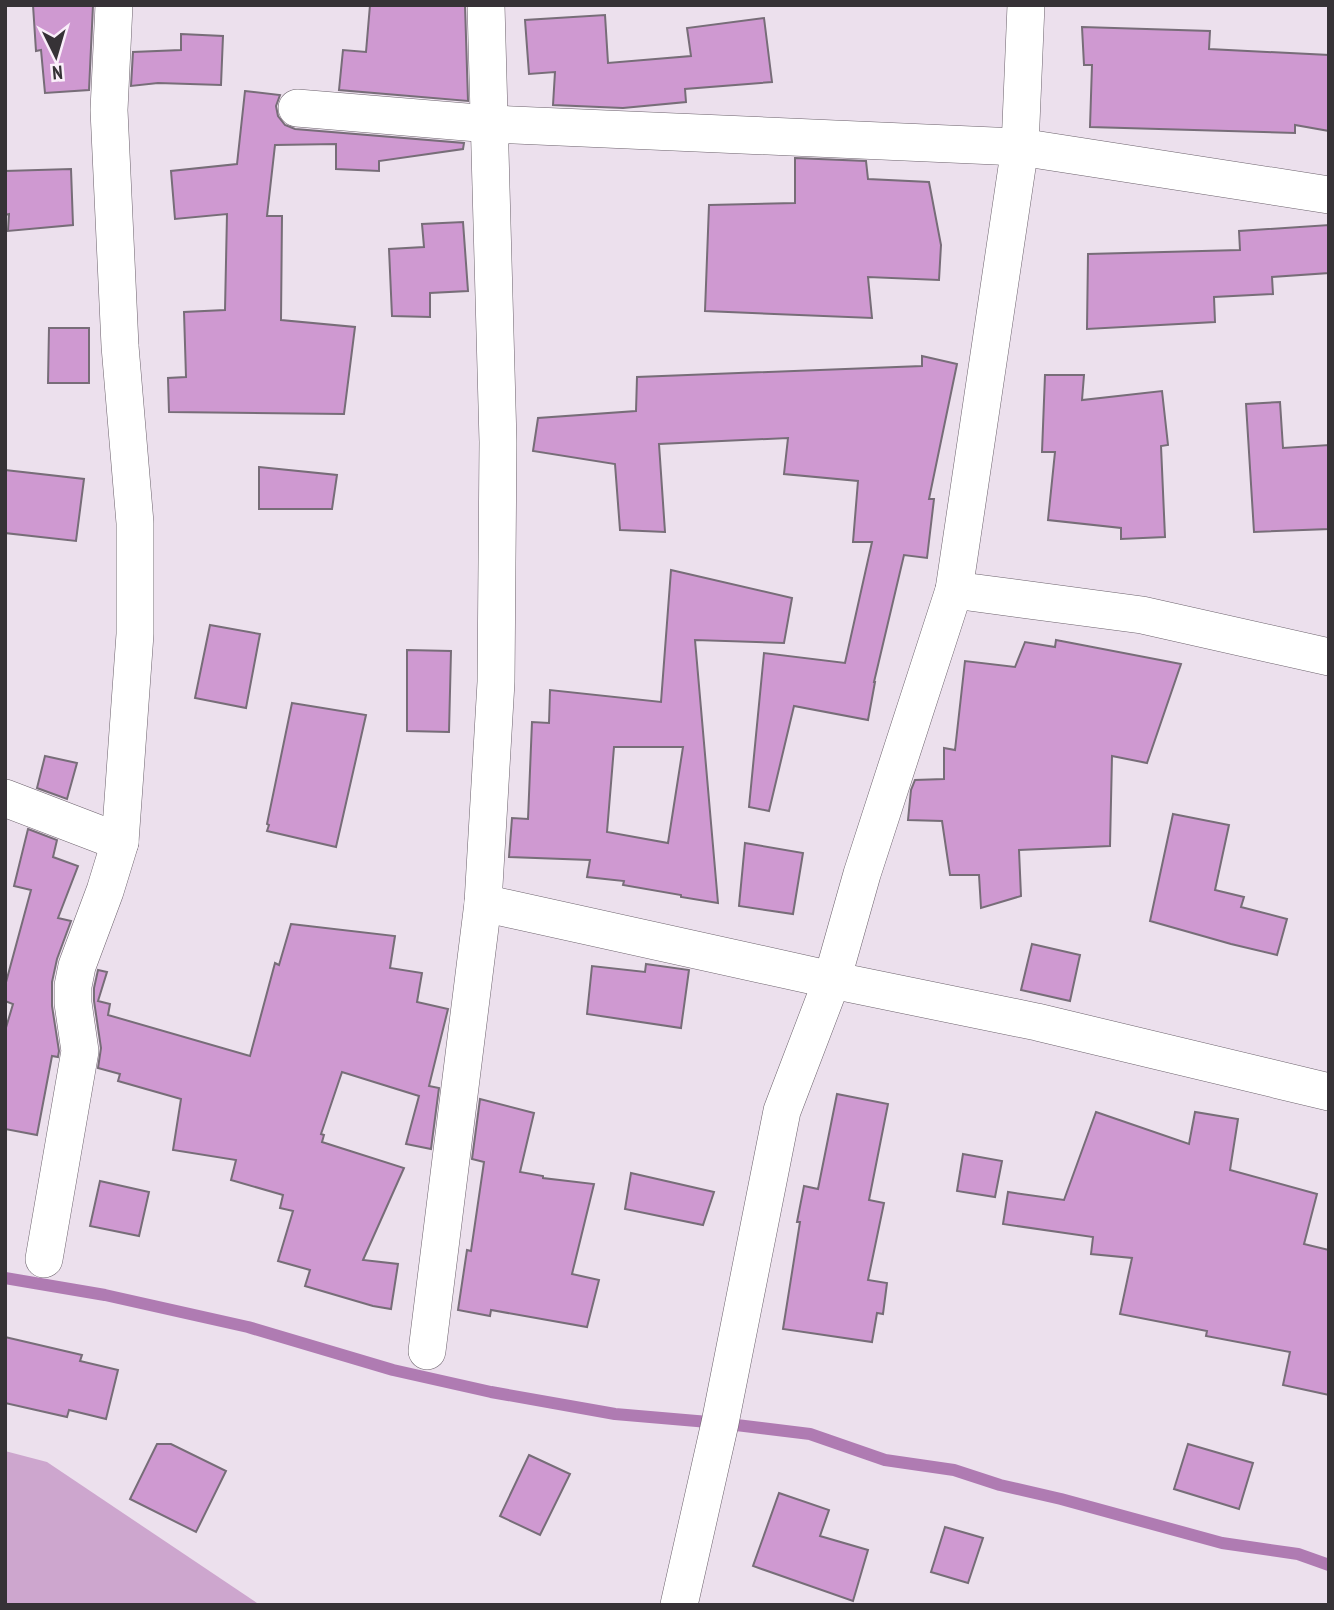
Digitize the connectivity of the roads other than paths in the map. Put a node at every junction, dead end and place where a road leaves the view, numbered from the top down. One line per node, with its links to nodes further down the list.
1 (114, 5): 11 (street)
2 (486, 5): 5 (street)
3 (1027, 5): 6 (street)
4 (297, 108): 5 (street)
5 (490, 124): 6 (street); 12 (street)
6 (1020, 148): 7 (street); 8 (street)
7 (1329, 195)
8 (954, 590): 9 (street); 13 (street)
9 (1329, 657)
10 (5, 798): 11 (street)
11 (120, 842): 15 (street)
12 (483, 903): 13 (street); 16 (street)
13 (832, 980): 14 (street); 17 (street)
14 (1329, 1092)
15 (44, 1259)
16 (427, 1351)
17 (679, 1605)

